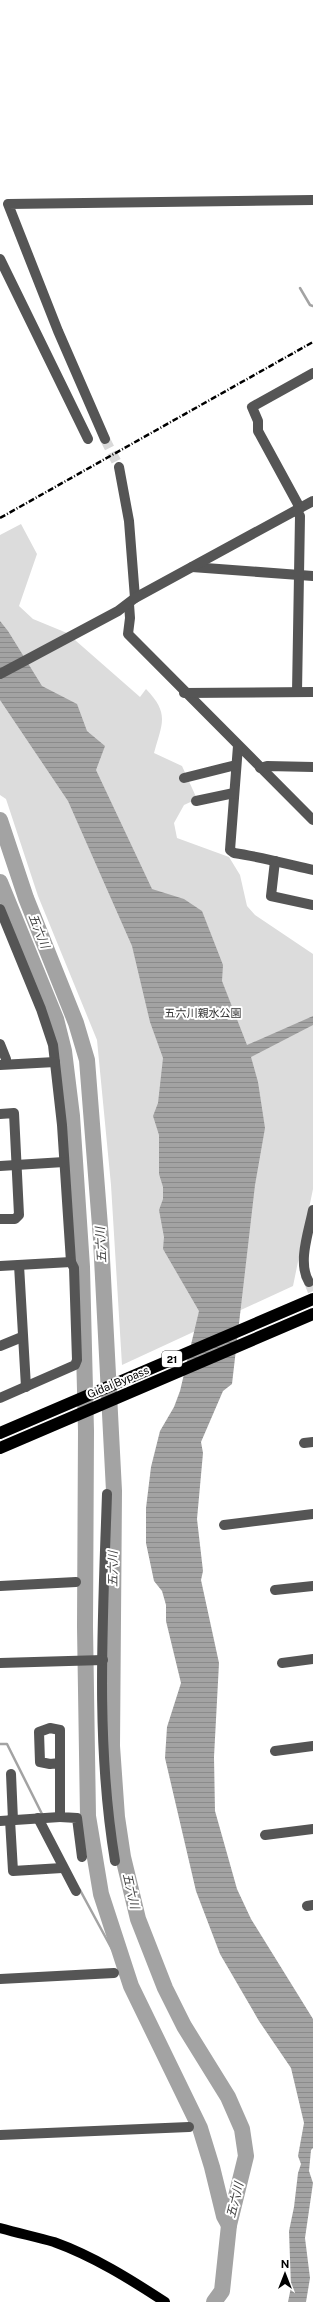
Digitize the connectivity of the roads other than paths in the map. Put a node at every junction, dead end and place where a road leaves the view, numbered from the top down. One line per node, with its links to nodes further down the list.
1 (313, 200): 5 (street)
2 (0, 259): 4 (street)
3 (313, 373): 8 (street)
4 (88, 439)
5 (105, 439)
6 (119, 467): 12 (street)
7 (313, 501): 8 (street)
8 (299, 509): 9 (street); 10 (street)
9 (192, 567): 10 (street); 12 (street)
10 (299, 576): 11 (street); 15 (street)
11 (313, 576)
12 (132, 601): 13 (street); 14 (street)
13 (0, 674)
14 (184, 692): 15 (street); 17 (street)
15 (297, 692): 16 (street)
16 (313, 692)
17 (238, 746): 18 (street); 20 (street)
18 (236, 766): 21 (street); 22 (street)
19 (313, 766): 20 (street)
20 (260, 768): 24 (street)
21 (184, 778)
22 (234, 793): 23 (street); 25 (street)
23 (196, 801)
24 (313, 820)
25 (275, 861): 26 (street); 27 (street)
26 (313, 870)
27 (313, 905)
28 (0, 910): 29 (street)
29 (4, 932): 31 (street)
30 (0, 1044): 32 (street)
31 (55, 1062): 32 (street); 34 (street)
32 (3, 1064)
33 (0, 1114): 35 (street)
34 (64, 1162): 35 (street); 39 (street)
35 (16, 1165): 36 (street); 38 (street)
36 (0, 1166)
37 (313, 1210): 42 (street)
38 (0, 1219)
39 (71, 1262): 40 (street); 47 (street)
40 (19, 1265): 41 (street); 45 (street)
41 (0, 1266)
42 (309, 1282)
43 (313, 1299): 49 (highway, Gidai Bypass / 21)
44 (313, 1314): 50 (highway, Gidai Bypass / 21)
45 (22, 1337): 46 (street); 47 (street)
46 (0, 1346)
47 (26, 1387): 48 (street)
48 (0, 1398)
49 (0, 1433)
50 (0, 1448)
51 (107, 1494): 59 (street)
52 (313, 1514): 53 (street)
53 (224, 1525)
54 (76, 1582): 55 (street)
55 (0, 1586)
56 (313, 1586): 57 (street)
57 (275, 1590)
58 (313, 1659): 61 (street)
59 (103, 1660): 60 (street); 71 (street)
60 (0, 1663)
61 (282, 1663)
62 (313, 1746): 63 (street)
63 (275, 1751)
64 (60, 1763): 66 (street)
65 (11, 1774): 67 (street)
66 (48, 1818): 67 (street); 70 (street); 72 (street)
67 (8, 1821): 72 (street)
68 (313, 1829): 69 (street)
69 (265, 1835)
70 (82, 1857)
71 (115, 1861)
72 (62, 1868): 73 (street)
73 (76, 1891)
74 (114, 1972): 75 (street)
75 (0, 1979)
76 (189, 2127): 77 (street)
77 (0, 2135)
78 (0, 2228): 79 (main road)
79 (164, 2302)

